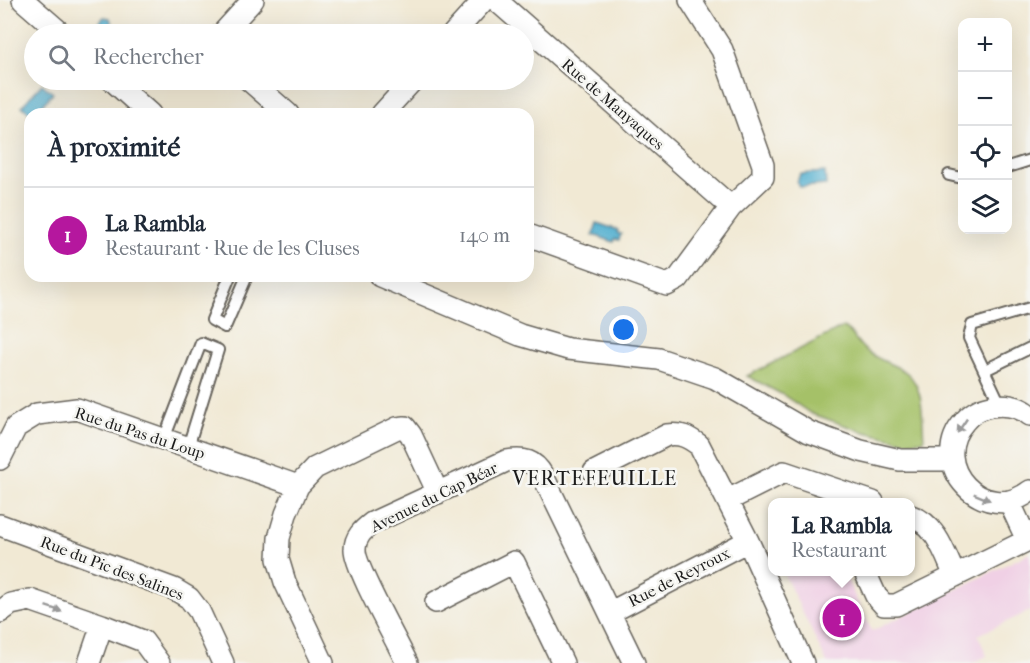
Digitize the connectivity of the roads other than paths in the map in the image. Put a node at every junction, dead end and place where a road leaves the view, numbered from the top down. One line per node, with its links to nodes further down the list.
1 (23, 0): 6 (street)
2 (253, 0): 7 (street)
3 (484, 0): 8 (street)
4 (496, 0): 9 (street, Rue de Manyaques)
5 (690, 0): 21 (street)
6 (51, 24)
7 (231, 24)
8 (462, 24)
9 (523, 24)
10 (534, 33): 21 (street, Rue de Manyaques)
11 (123, 90): 14 (street)
12 (260, 90): 15 (street)
13 (404, 90): 16 (street)
14 (143, 108)
15 (281, 108)
16 (387, 108)
17 (1030, 160): 18 (lane)
18 (1012, 167)
19 (950, 175): 20 (lane)
20 (958, 177)
21 (731, 207): 22 (street)
22 (534, 237)
23 (228, 282): 24 (lane)
24 (244, 282)
25 (394, 282): 34 (street)
26 (1030, 308): 28 (lane)
27 (1030, 348): 28 (lane)
28 (985, 370): 29 (lane)
29 (1000, 404): 30 (street); 34 (street, one-way to 34)
30 (1029, 410)
31 (164, 439): 32 (street, Rue du Pas du Loup); 32 (lane); 33 (street, Rue du Pas du Loup)
32 (188, 447): 36 (street, Rue du Pas du Loup)
33 (1, 454)
34 (952, 460): 38 (street, one-way to 38)
35 (594, 472): 40 (street)
36 (298, 486): 37 (street); 56 (street)
37 (438, 493): 49 (street, Avenue du Cap Béar); 52 (street, Avenue du Cap Béar)
38 (1024, 495): 43 (street)
39 (861, 498): 40 (street)
40 (728, 500): 44 (street)
41 (915, 518): 46 (street)
42 (0, 525): 55 (street, Rue du Pic des Salines)
43 (1029, 539): 46 (street)
44 (748, 541): 49 (street, Rue de Reyroux); 58 (street)
45 (867, 576): 46 (street)
46 (956, 576)
47 (436, 602): 57 (street)
48 (0, 612): 50 (street, one-way to 50)
49 (611, 612): 51 (street, Avenue du Cap Béar)
50 (102, 625): 53 (street); 54 (street)
51 (627, 661)
52 (404, 662)
53 (89, 663)
54 (159, 663)
55 (223, 663)
56 (323, 663)
57 (562, 663)
58 (803, 663)

